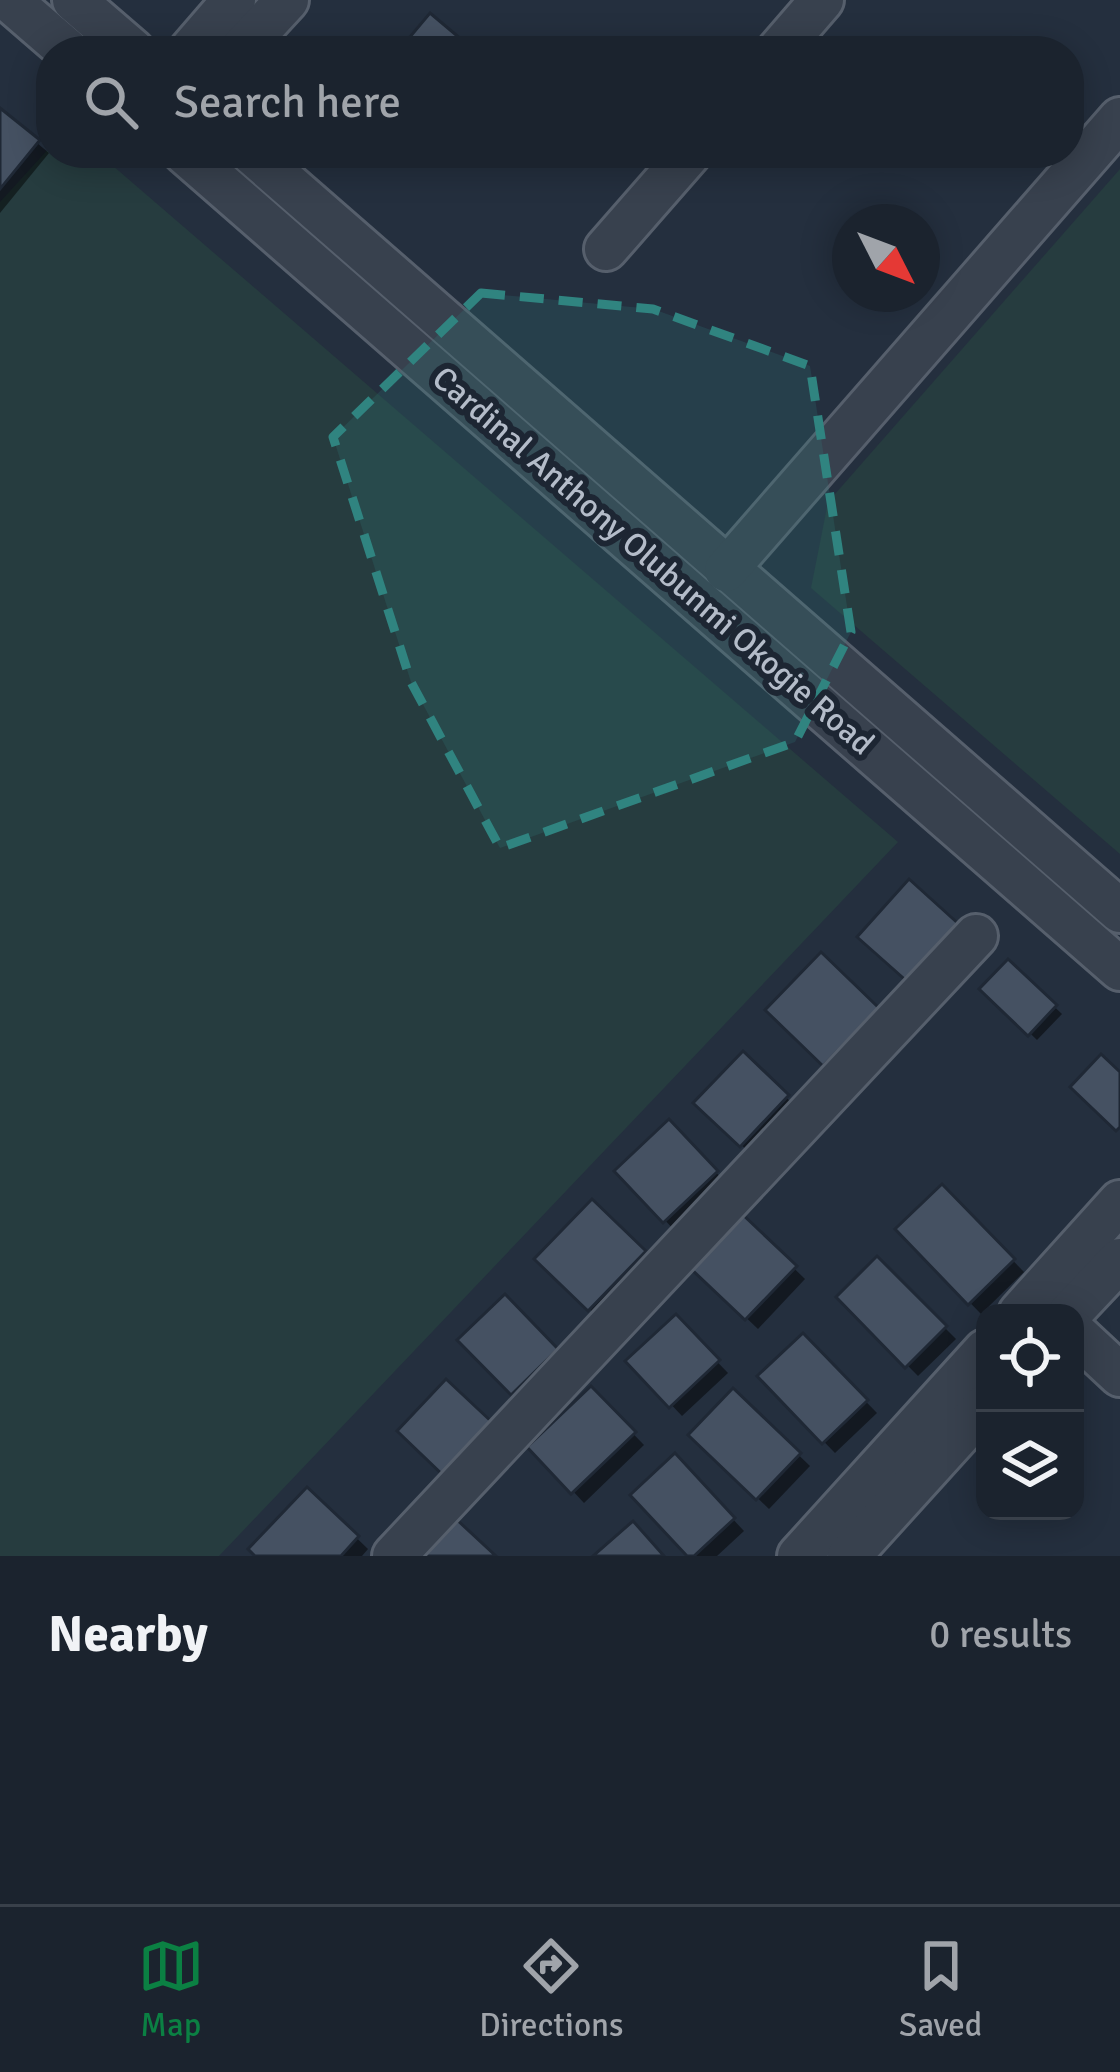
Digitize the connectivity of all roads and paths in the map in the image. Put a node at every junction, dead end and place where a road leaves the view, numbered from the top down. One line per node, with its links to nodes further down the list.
1 (9, 0): 6 (street)
2 (74, 0): 7 (street)
3 (234, 0): 8 (street)
4 (287, 0): 9 (street)
5 (822, 0): 10 (street)
6 (51, 36)
7 (116, 36)
8 (203, 36)
9 (254, 36)
10 (791, 36)
11 (1120, 119): 12 (street)
12 (1084, 160)
13 (202, 168): 19 (street, Cardinal Anthony Olubunmi Okogie Road)
14 (269, 168): 17 (street, Cardinal Anthony Olubunmi Okogie Road)
15 (677, 168): 18 (street)
16 (1077, 168): 20 (street)
17 (359, 248): 19 (street); 20 (street, Cardinal Anthony Olubunmi Okogie Road)
18 (606, 249)
19 (332, 281): 23 (street, Cardinal Anthony Olubunmi Okogie Road)
20 (726, 571): 21 (street, Cardinal Anthony Olubunmi Okogie Road)
21 (1120, 911)
22 (976, 936): 32 (street)
23 (1120, 969)
24 (1120, 1202): 26 (street)
25 (1120, 1260): 27 (street)
26 (1048, 1304)
27 (1052, 1304)
28 (1084, 1341): 30 (street)
29 (976, 1362): 33 (street)
30 (1120, 1375)
31 (980, 1412): 34 (street)
32 (394, 1556)
33 (800, 1556)
34 (849, 1556)

